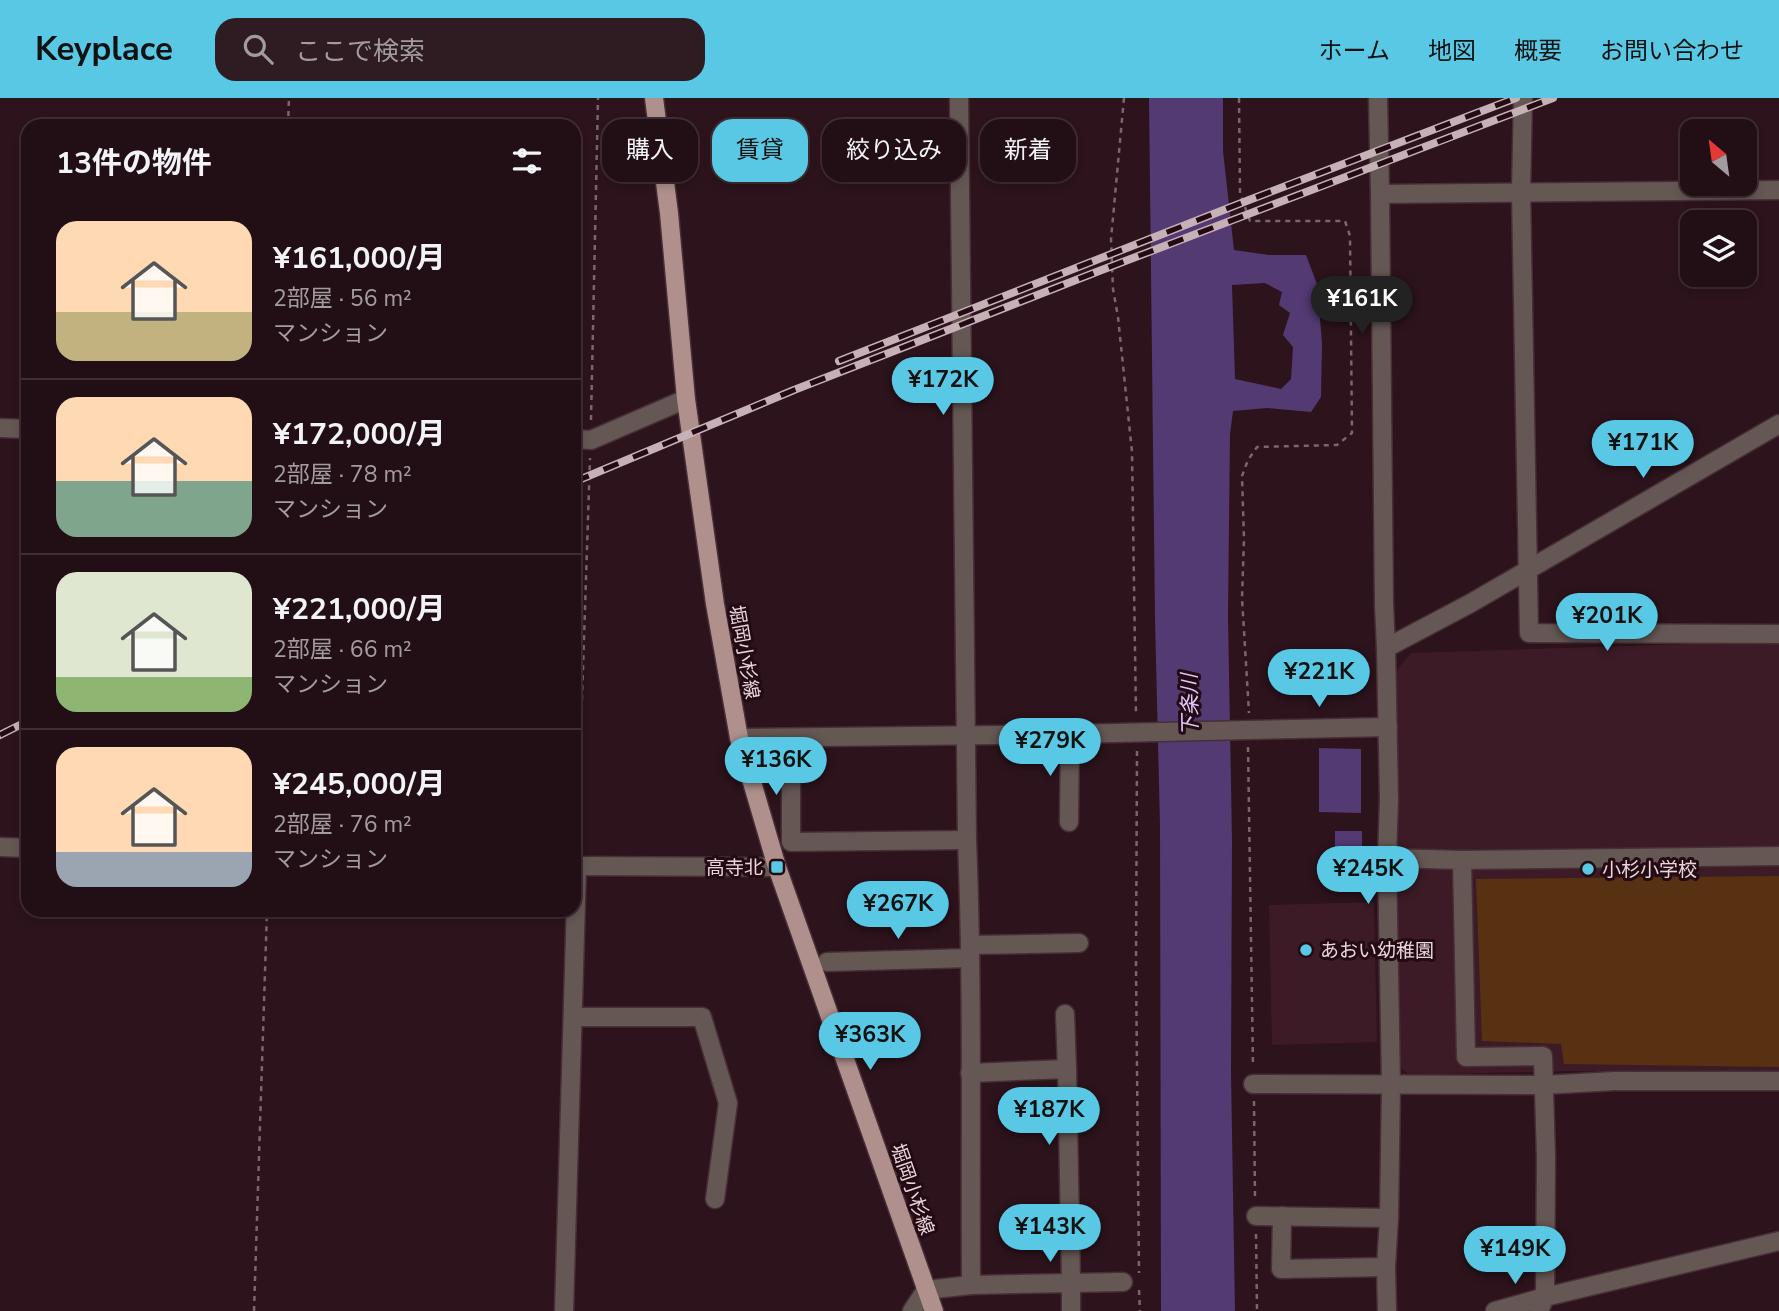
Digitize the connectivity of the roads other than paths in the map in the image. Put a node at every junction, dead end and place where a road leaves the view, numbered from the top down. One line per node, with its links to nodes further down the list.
1 (654, 98): 8 (main road, 堀岡小杉線)
2 (959, 98): 18 (street)
3 (1378, 98): 7 (street)
4 (1523, 98): 6 (street)
5 (1779, 190): 6 (street)
6 (1521, 192): 7 (street); 13 (street)
7 (1380, 194): 15 (street)
8 (686, 399): 12 (street); 19 (main road, 堀岡小杉線)
9 (1779, 424): 13 (street)
10 (0, 428): 11 (street)
11 (21, 429)
12 (582, 440)
13 (1527, 569): 14 (street); 15 (street)
14 (1779, 634)
15 (1386, 648): 16 (street)
16 (1388, 727): 17 (street); 26 (street)
17 (1070, 734): 18 (street); 21 (street)
18 (966, 735): 20 (street); 22 (street)
19 (739, 737): 20 (street); 29 (main road, 堀岡小杉線)
20 (791, 737): 22 (street)
21 (1069, 822)
22 (967, 840): 32 (street)
23 (0, 847): 24 (street)
24 (21, 848)
25 (1779, 856): 27 (street)
26 (1387, 858): 27 (street); 40 (street)
27 (1462, 860): 41 (street)
28 (581, 866): 29 (street)
29 (777, 867): 51 (main road, 堀岡小杉線)
30 (574, 917): 35 (street)
31 (1079, 943): 32 (street)
32 (970, 951): 33 (street); 37 (street)
33 (827, 962)
34 (1065, 1014): 36 (street)
35 (573, 1017): 42 (street); 53 (street)
36 (1067, 1069): 37 (street); 49 (street)
37 (970, 1073): 50 (street)
38 (1779, 1081): 41 (street)
39 (1253, 1084): 40 (street)
40 (1391, 1084): 41 (street); 45 (street)
41 (1543, 1085): 52 (street)
42 (715, 1199)
43 (1256, 1216): 44 (street)
44 (1282, 1216): 45 (street); 47 (street)
45 (1389, 1218): 47 (street)
46 (1779, 1241): 52 (street)
47 (1386, 1267): 57 (street)
48 (1123, 1282): 49 (street)
49 (1070, 1283): 50 (street); 56 (street)
50 (971, 1284): 51 (street)
51 (926, 1290): 54 (street); 55 (main road, 堀岡小杉線)
52 (1542, 1304): 58 (street)
53 (564, 1311)
54 (912, 1311)
55 (934, 1311)
56 (1070, 1311)
57 (1387, 1311)
58 (1495, 1311)

